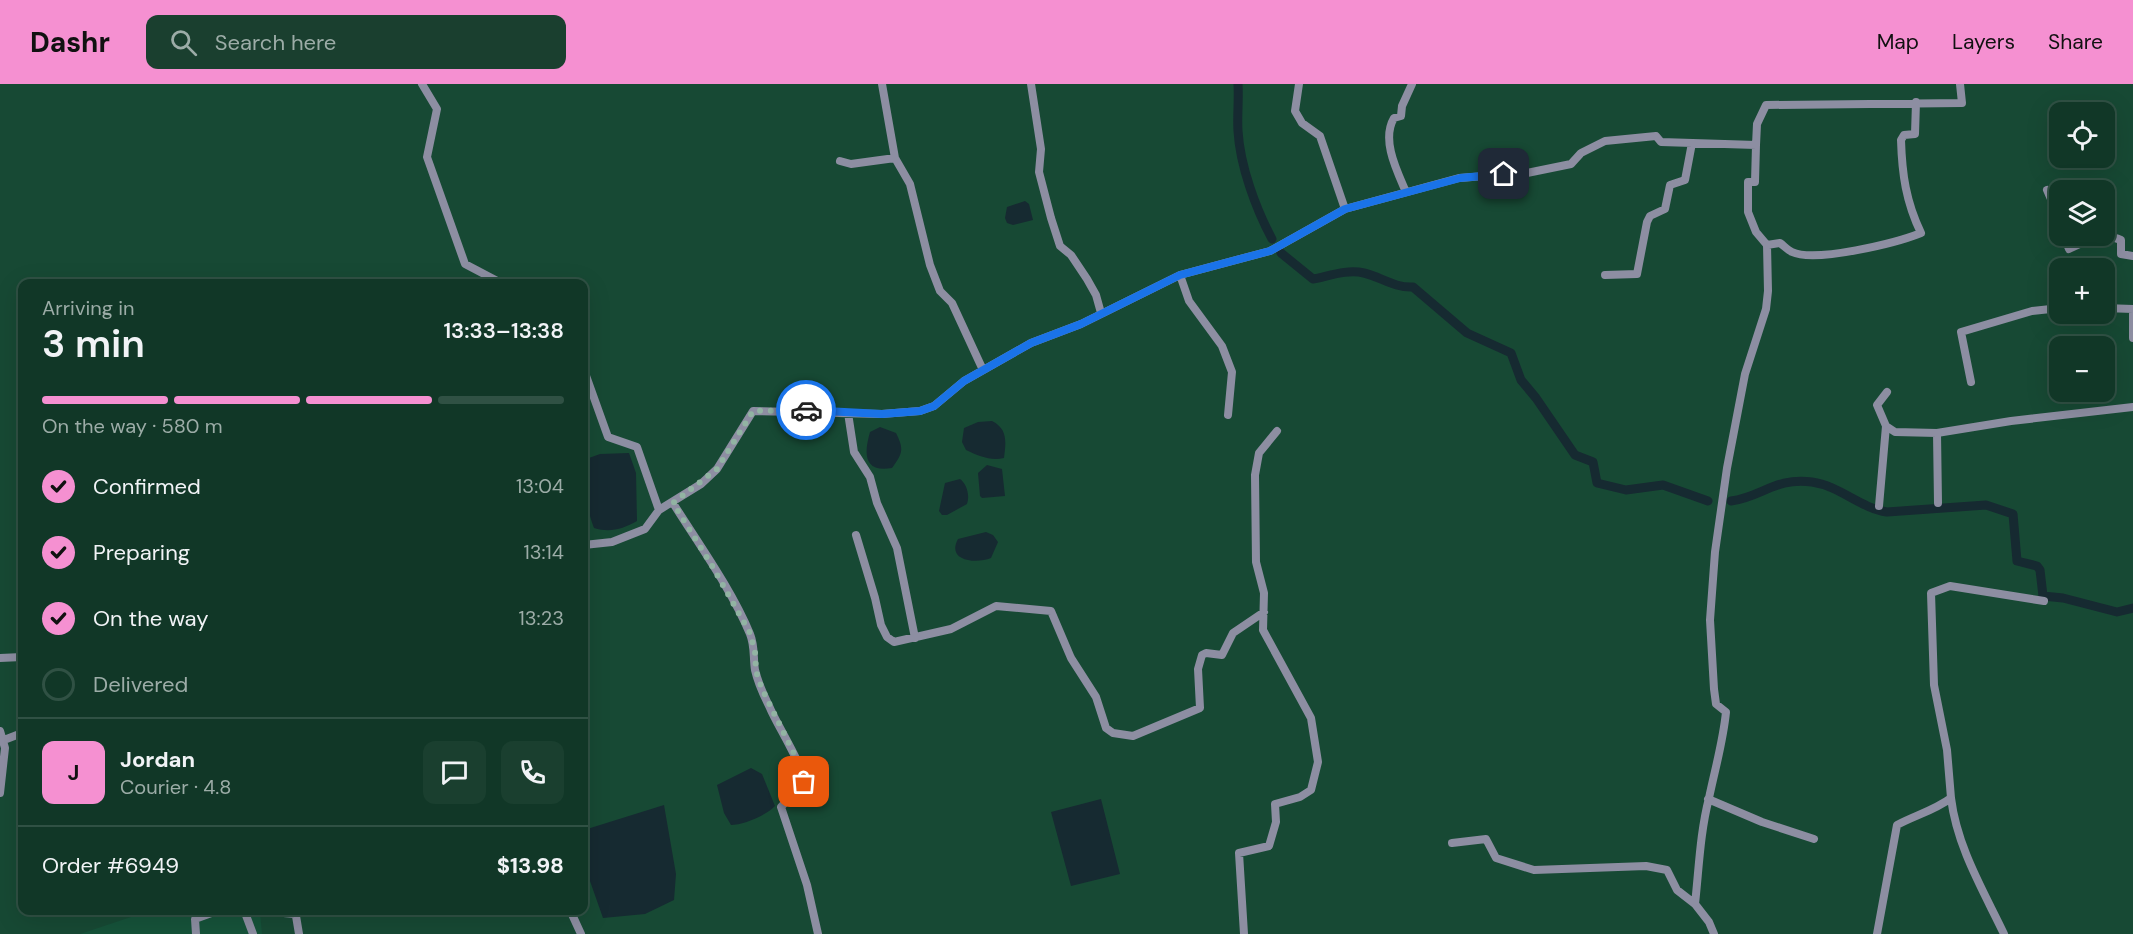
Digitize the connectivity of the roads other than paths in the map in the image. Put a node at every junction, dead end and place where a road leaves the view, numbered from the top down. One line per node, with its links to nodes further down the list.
1 (422, 84): 21 (street)
2 (882, 84): 10 (street)
3 (1031, 84): 25 (street)
4 (1299, 84): 15 (street)
5 (1412, 84): 13 (street)
6 (1960, 84): 7 (street)
7 (1916, 102): 9 (street); 17 (street)
8 (1692, 143): 9 (street); 13 (street); 20 (street)
9 (1756, 145): 17 (street)
10 (895, 158): 11 (street); 28 (street)
11 (840, 161)
12 (2047, 190): 14 (street)
13 (1406, 192): 15 (street)
14 (2049, 195)
15 (1345, 209): 19 (street)
16 (2115, 238): 18 (street)
17 (1767, 245): 54 (street)
18 (2133, 256)
19 (1180, 275): 25 (street); 34 (street)
20 (1605, 275)
21 (494, 279)
22 (2115, 308): 24 (street)
23 (2049, 309): 30 (street)
24 (2133, 309)
25 (1101, 313): 28 (street)
26 (2133, 314): 27 (street)
27 (2133, 338)
28 (983, 370): 33 (street)
29 (588, 381): 41 (street)
30 (1971, 382)
31 (1887, 392): 35 (street)
32 (2133, 407): 37 (street)
33 (848, 413): 38 (street); 46 (street)
34 (1228, 415)
35 (1886, 426): 37 (street); 40 (street)
36 (1277, 431): 45 (street)
37 (1937, 433): 39 (street)
38 (673, 503): 41 (street); 66 (street)
39 (1938, 503)
40 (1879, 506)
41 (659, 510): 43 (street)
42 (856, 535): 46 (street)
43 (588, 545)
44 (2044, 601): 53 (street)
45 (1264, 612): 46 (street); 67 (street)
46 (915, 638)
47 (18, 657): 48 (street)
48 (0, 658)
49 (0, 731): 51 (street)
50 (18, 735): 51 (street)
51 (4, 740): 52 (street)
52 (0, 793)
53 (1952, 798): 69 (street); 70 (street)
54 (1708, 799): 55 (street); 57 (street)
55 (1814, 839)
56 (1452, 843): 57 (street)
57 (1695, 904): 68 (street)
58 (206, 915): 62 (street)
59 (246, 915): 63 (street)
60 (296, 915): 64 (street)
61 (572, 915): 65 (street)
62 (196, 934)
63 (253, 934)
64 (299, 934)
65 (581, 934)
66 (818, 934)
67 (1244, 934)
68 (1714, 934)
69 (1877, 934)
70 (2004, 934)

